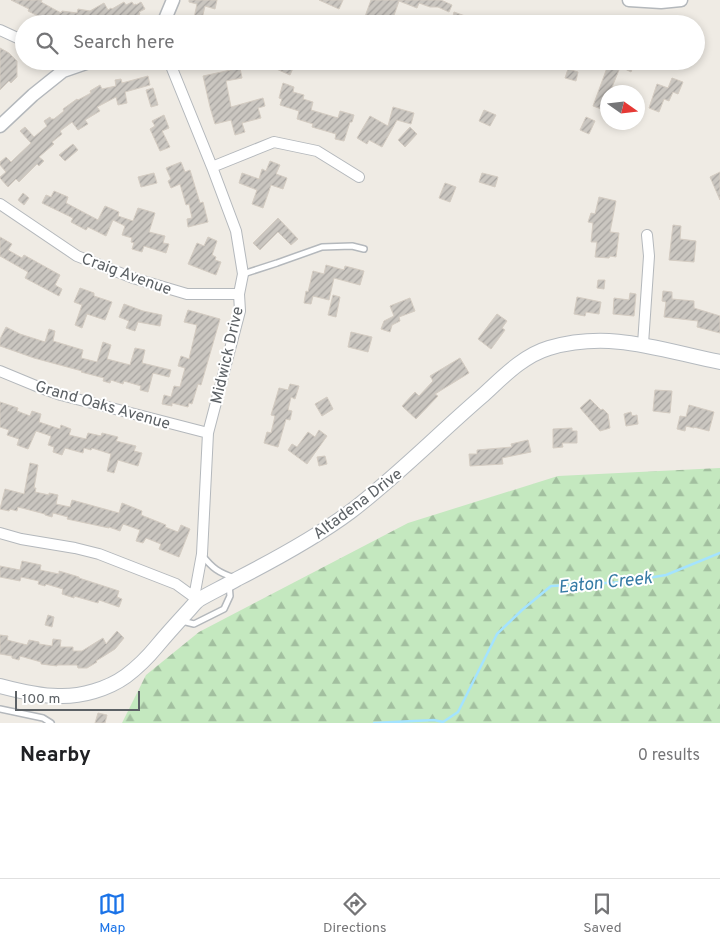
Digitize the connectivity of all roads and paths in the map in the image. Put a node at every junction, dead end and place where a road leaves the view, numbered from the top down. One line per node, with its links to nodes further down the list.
1 (173, 0): 4 (street)
2 (629, 0): 3 (street)
3 (681, 0)
4 (167, 15)
5 (0, 30): 6 (street)
6 (15, 37)
7 (55, 70): 9 (street)
8 (174, 70): 10 (street, Midwick Drive)
9 (0, 126)
10 (212, 166): 11 (street); 15 (street, Midwick Drive)
11 (359, 177)
12 (0, 204): 16 (street, Craig Avenue)
13 (647, 235): 17 (street)
14 (364, 249): 15 (lane)
15 (243, 274): 16 (street, Midwick Drive)
16 (239, 294): 20 (street, Midwick Drive)
17 (643, 344): 18 (main road, Altadena Drive); 23 (main road, Altadena Drive)
18 (720, 362)
19 (0, 371): 20 (street, Grand Oaks Avenue)
20 (208, 433): 22 (street, Midwick Drive)
21 (0, 533): 24 (street)
22 (202, 554): 23 (lane); 24 (street, Midwick Drive)
23 (233, 581): 24 (main road, Altadena Drive); 25 (lane)
24 (198, 600): 25 (main road, Altadena Drive)
25 (179, 620): 26 (main road, Altadena Drive)
26 (0, 686)
27 (0, 709): 28 (lane)
28 (51, 723)

